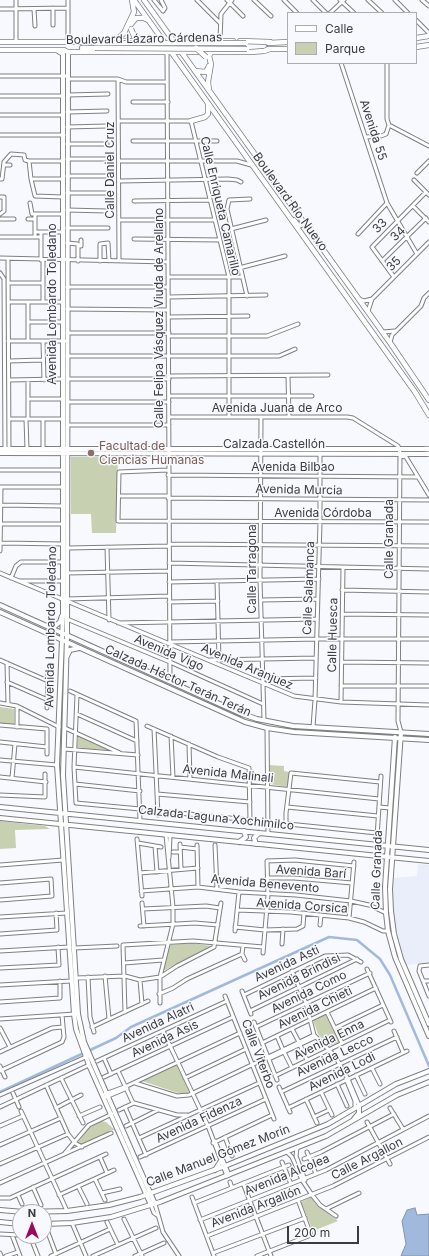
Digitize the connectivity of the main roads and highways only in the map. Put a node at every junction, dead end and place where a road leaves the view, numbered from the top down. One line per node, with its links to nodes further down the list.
1 (133, 0): 3 (highway, Boulevard Río Nuevo); 6 (highway)
2 (144, 0): 8 (highway, Boulevard Río Nuevo)
3 (149, 21): 7 (highway, Boulevard Río Nuevo); 13 (highway, bridge)
4 (429, 36): 5 (highway)
5 (417, 38)
6 (116, 41): 7 (highway); 10 (highway)
7 (164, 41): 8 (highway); 23 (highway, Boulevard Río Nuevo)
8 (173, 41): 11 (highway); 24 (highway, Boulevard Río Nuevo)
9 (0, 42): 10 (highway, Boulevard Lázaro Cárdenas)
10 (60, 42): 14 (highway, Boulevard Lázaro Cárdenas)
11 (270, 42): 12 (highway, Boulevard Lázaro Cárdenas); 13 (highway, Boulevard Lázaro Cárdenas, bridge)
12 (287, 42)
13 (146, 43): 14 (highway, Boulevard Lázaro Cárdenas, bridge)
14 (95, 45): 17 (highway, Boulevard Lázaro Cárdenas, bridge); 22 (highway, Boulevard Lázaro Cárdenas)
15 (429, 45): 16 (highway)
16 (417, 47)
17 (196, 48): 18 (highway, Boulevard Lázaro Cárdenas, bridge); 26 (highway, bridge)
18 (270, 49): 19 (highway, Boulevard Lázaro Cárdenas); 25 (highway)
19 (287, 49)
20 (0, 50): 21 (highway, Boulevard Lázaro Cárdenas)
21 (56, 50): 22 (highway, Boulevard Lázaro Cárdenas); 27 (main road, Avenida Lombardo Toledano)
22 (65, 51): 23 (highway); 27 (main road, Avenida Lombardo Toledano)
23 (169, 52): 24 (highway); 30 (highway, Boulevard Río Nuevo)
24 (181, 52): 25 (highway); 26 (highway, Boulevard Río Nuevo)
25 (211, 52): 28 (highway)
26 (195, 71): 28 (highway, Boulevard Río Nuevo)
27 (66, 77): 29 (main road, Avenida Lombardo Toledano)
28 (209, 91): 35 (highway, Boulevard Río Nuevo)
29 (65, 96): 32 (main road, Avenida Lombardo Toledano); 32 (main road, Avenida Lombardo Toledano)
30 (208, 105): 31 (highway); 34 (highway, Boulevard Río Nuevo)
31 (191, 121)
32 (65, 135): 33 (main road, Avenida Lombardo Toledano); 33 (main road, Avenida Lombardo Toledano)
33 (65, 203): 36 (main road, Avenida Lombardo Toledano); 36 (main road, Avenida Lombardo Toledano)
34 (285, 212): 35 (main road); 37 (highway, Boulevard Río Nuevo)
35 (304, 224): 38 (highway, Boulevard Río Nuevo)
36 (65, 260): 39 (main road, Avenida Lombardo Toledano); 39 (main road, Avenida Lombardo Toledano)
37 (367, 326): 38 (highway); 41 (highway, Boulevard Río Nuevo)
38 (382, 332): 40 (highway, Boulevard Río Nuevo)
39 (65, 341): 43 (main road, Avenida Lombardo Toledano); 43 (main road, Avenida Lombardo Toledano)
40 (429, 400)
41 (429, 415)
42 (4, 451): 43 (main road, Calzada Castellón); 43 (main road, Calzada Castellón)
43 (65, 451): 44 (main road, Calzada Castellón); 45 (main road, Avenida Lombardo Toledano); 46 (main road, Avenida Lombardo Toledano)
44 (428, 451)
45 (63, 487): 46 (main road); 47 (main road, Avenida Lombardo Toledano)
46 (68, 500): 48 (main road, Avenida Lombardo Toledano)
47 (63, 506): 48 (main road); 49 (main road, Avenida Lombardo Toledano)
48 (68, 521): 50 (main road, Avenida Lombardo Toledano)
49 (63, 535): 50 (main road); 51 (main road, Avenida Lombardo Toledano)
50 (68, 548): 51 (main road, Avenida Lombardo Toledano)
51 (66, 600): 54 (main road, Avenida Lombardo Toledano); 57 (main road, Avenida Lombardo Toledano)
52 (0, 605): 55 (main road, Calzada Héctor Terán Terán)
53 (0, 612): 58 (main road, Calzada Héctor Terán Terán)
54 (63, 614): 55 (main road); 56 (main road, Avenida Lombardo Toledano)
55 (50, 628): 56 (main road, Calzada Héctor Terán Terán)
56 (63, 634): 57 (main road, Calzada Héctor Terán Terán); 58 (main road, Avenida Lombardo Toledano)
57 (67, 636): 58 (main road, Avenida Lombardo Toledano); 61 (main road, Calzada Héctor Terán Terán)
58 (65, 641): 59 (main road, Calzada Héctor Terán Terán); 60 (main road, Avenida Lombardo Toledano); 67 (main road, Avenida Lombardo Toledano)
59 (81, 648): 60 (main road); 64 (main road, Calzada Héctor Terán Terán)
60 (67, 658): 68 (main road, Avenida Lombardo Toledano)
61 (395, 732): 62 (main road, Calzada Héctor Terán Terán); 64 (main road, Calle Granada)
62 (400, 732): 63 (main road, Calzada Héctor Terán Terán); 65 (main road, Calle Granada)
63 (429, 734)
64 (394, 738): 65 (main road, Calzada Héctor Terán Terán); 83 (main road, Calle Granada)
65 (400, 738): 66 (main road, Calzada Héctor Terán Terán); 84 (main road, Calle Granada)
66 (429, 740)
67 (58, 746): 68 (main road); 69 (main road, Avenida Lombardo Toledano)
68 (64, 749): 73 (main road, Avenida Lombardo Toledano)
69 (59, 798): 71 (main road); 72 (main road, Avenida Lombardo Toledano)
70 (2, 808): 71 (main road, Calzada Laguna Xochimilco)
71 (48, 812): 72 (main road, Calzada Laguna Xochimilco)
72 (60, 814): 73 (main road, Calzada Laguna Xochimilco); 75 (main road, Avenida Lombardo Toledano)
73 (65, 814): 76 (main road, Avenida Lombardo Toledano); 78 (main road, Calzada Laguna Xochimilco)
74 (0, 818): 75 (main road, Calzada Laguna Xochimilco)
75 (61, 824): 76 (main road, Calzada Laguna Xochimilco); 89 (main road, Avenida Lombardo Toledano)
76 (66, 825): 77 (main road, Calzada Laguna Xochimilco); 80 (main road, Avenida Lombardo Toledano)
77 (80, 826): 80 (main road); 81 (main road, Calzada Laguna Xochimilco)
78 (244, 831): 79 (main road, Calzada Laguna Xochimilco); 81 (main road)
79 (259, 833): 82 (main road); 83 (main road, Calzada Laguna Xochimilco)
80 (67, 838): 90 (main road, Avenida Lombardo Toledano)
81 (236, 842): 82 (main road, Calzada Laguna Xochimilco)
82 (256, 844): 86 (main road, Calzada Laguna Xochimilco)
83 (388, 846): 84 (main road, Calzada Laguna Xochimilco); 86 (main road, Calle Granada)
84 (393, 846): 85 (main road, Calzada Laguna Xochimilco); 87 (main road, Calle Granada)
85 (429, 850)
86 (387, 857): 87 (main road, Calzada Laguna Xochimilco); 95 (main road, Calle Granada)
87 (392, 858): 88 (main road, Calzada Laguna Xochimilco); 94 (main road, Calle Granada)
88 (429, 861)
89 (67, 914): 90 (main road); 91 (main road, Avenida Lombardo Toledano)
90 (73, 927): 92 (main road, Avenida Lombardo Toledano)
91 (69, 938): 92 (main road); 93 (main road, Avenida Lombardo Toledano)
92 (74, 948): 93 (main road, Avenida Lombardo Toledano)
93 (76, 1014): 96 (main road, Avenida Lombardo Toledano)
94 (429, 1024)
95 (429, 1036)
96 (87, 1053): 107 (main road, Avenida Lombardo Toledano); 107 (main road, Avenida Lombardo Toledano)
97 (429, 1071): 99 (main road, Calle Manuel Gómez Morín)
98 (429, 1082): 100 (main road, Calle Manuel Gómez Morín)
99 (359, 1105): 100 (main road); 101 (main road, Calle Manuel Gómez Morín)
100 (344, 1126): 103 (main road, Calle Manuel Gómez Morín)
101 (276, 1146): 102 (main road, Calle Manuel Gómez Morín); 103 (main road)
102 (262, 1151): 104 (main road); 105 (main road, Calle Manuel Gómez Morín)
103 (280, 1155): 104 (main road, Calle Manuel Gómez Morín)
104 (261, 1162): 108 (main road, Calle Manuel Gómez Morín)
105 (231, 1163): 106 (main road, Calle Manuel Gómez Morín); 106 (main road)
106 (215, 1170): 107 (main road, Calle Manuel Gómez Morín)
107 (148, 1194): 108 (main road); 109 (main road, Calle Manuel Gómez Morín)
108 (153, 1205): 112 (main road, Calle Manuel Gómez Morín)
109 (0, 1211)
110 (0, 1222): 111 (main road)
111 (12, 1223)
112 (52, 1224)

